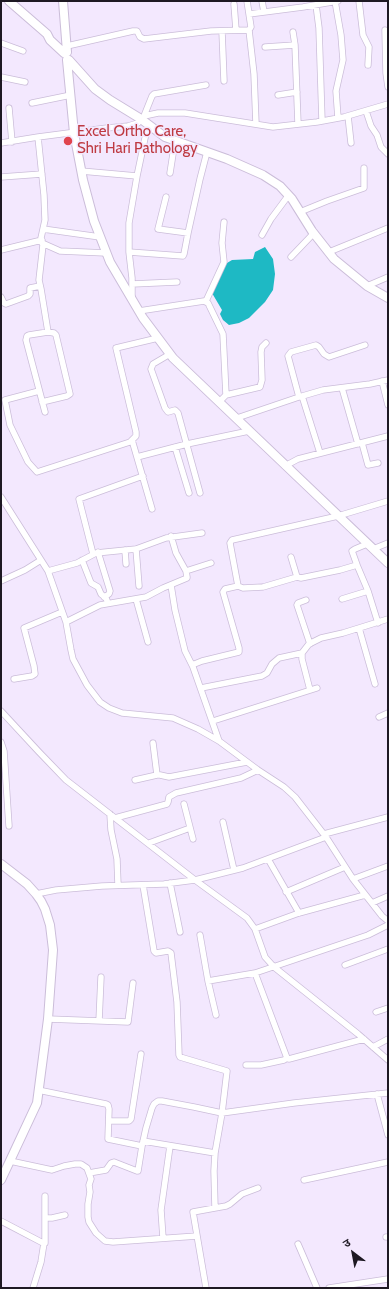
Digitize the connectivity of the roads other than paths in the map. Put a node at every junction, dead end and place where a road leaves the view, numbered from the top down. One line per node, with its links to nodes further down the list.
1 (4, 1): 17 (street)
2 (9, 1): 17 (street)
3 (63, 1): 22 (street)
4 (247, 1): 11 (street)
5 (262, 1): 10 (street)
6 (336, 1): 9 (street); 38 (street)
7 (360, 1): 23 (street)
8 (234, 4): 12 (street)
9 (316, 5): 10 (street); 39 (street)
10 (264, 12): 11 (street)
11 (249, 14): 13 (street)
12 (236, 30): 13 (street); 15 (street)
13 (249, 30): 40 (street)
14 (385, 30): 28 (street)
15 (222, 31): 22 (street); 25 (street)
16 (293, 32): 19 (street)
17 (50, 40): 22 (street)
18 (1, 43): 21 (street)
19 (295, 45): 20 (street); 29 (street)
20 (265, 47)
21 (23, 51)
22 (67, 54): 30 (street); 37 (street)
23 (368, 65)
24 (1, 76): 26 (street)
25 (224, 81)
26 (25, 82)
27 (206, 84): 37 (street)
28 (388, 87)
29 (297, 92): 31 (street); 41 (street)
30 (71, 95): 32 (street); 43 (street)
31 (278, 95)
32 (32, 103)
33 (388, 104): 35 (street)
34 (9, 108): 46 (street)
35 (366, 111): 36 (street); 50 (street)
36 (348, 116): 38 (street); 48 (street)
37 (143, 118): 40 (street); 42 (street); 43 (street)
38 (338, 118): 39 (street)
39 (322, 121): 41 (street)
40 (256, 124): 41 (street)
41 (298, 124)
42 (149, 125): 45 (street); 55 (street)
43 (74, 133): 44 (street); 52 (street)
44 (38, 137): 46 (street); 54 (street)
45 (175, 141): 49 (street); 53 (street)
46 (12, 142): 47 (street)
47 (1, 143)
48 (351, 143)
49 (207, 152): 57 (street); 63 (street)
50 (388, 154)
51 (364, 168): 59 (street)
52 (81, 171): 55 (street); 66 (street)
53 (170, 173)
54 (42, 174): 56 (street); 62 (street)
55 (137, 176): 69 (street)
56 (1, 177)
57 (288, 196): 59 (street); 65 (street)
58 (166, 197): 63 (street)
59 (300, 212): 64 (street)
60 (224, 222): 81 (street)
61 (388, 228): 70 (street)
62 (43, 229): 66 (street); 67 (street)
63 (188, 233): 69 (street)
64 (314, 233): 70 (street); 72 (street)
65 (262, 235)
66 (100, 237): 71 (street)
67 (42, 241): 68 (street); 71 (street); 76 (street)
68 (1, 250)
69 (129, 252): 75 (street)
70 (329, 252): 77 (street)
71 (106, 254): 80 (street)
72 (291, 257)
73 (388, 277): 77 (street)
74 (177, 282): 75 (street)
75 (132, 284): 80 (street)
76 (40, 286): 78 (street); 83 (street)
77 (367, 286): 79 (street)
78 (1, 297)
79 (388, 298)
80 (132, 299): 82 (street)
81 (206, 301): 82 (street); 92 (street)
82 (139, 311): 84 (street)
83 (48, 332): 91 (street); 94 (street)
84 (158, 338): 87 (street); 101 (street)
85 (266, 343): 92 (street)
86 (365, 345): 93 (street)
87 (170, 354): 95 (street); 103 (street)
88 (388, 380): 89 (street)
89 (382, 382): 90 (street); 96 (street)
90 (342, 388): 93 (street); 102 (street)
91 (39, 391): 94 (street); 101 (street)
92 (226, 395): 95 (street)
93 (301, 397): 98 (street); 105 (street)
94 (42, 402): 97 (street)
95 (220, 402): 98 (street)
96 (388, 405)
97 (44, 412)
98 (237, 418): 99 (street)
99 (249, 431): 103 (street); 108 (street)
100 (388, 436): 102 (street)
101 (132, 440): 106 (street)
102 (360, 443): 105 (street); 107 (street)
103 (187, 444): 104 (street); 111 (street)
104 (175, 447): 106 (street); 110 (street)
105 (320, 453): 108 (street)
106 (137, 457): 109 (street)
107 (378, 463)
108 (285, 466): 115 (street)
109 (143, 476): 114 (street); 122 (street)
110 (189, 493)
111 (200, 493)
112 (1, 498): 124 (street)
113 (388, 501): 115 (street)
114 (152, 509)
115 (338, 516): 119 (street); 136 (street)
116 (202, 533): 117 (street)
117 (171, 536): 120 (street); 131 (street)
118 (388, 543): 119 (street)
119 (370, 546): 127 (street); 129 (street)
120 (136, 549): 121 (street); 135 (street)
121 (125, 550): 122 (street); 128 (street)
122 (95, 553): 125 (street); 138 (street)
123 (291, 557): 132 (street)
124 (41, 560): 130 (street); 133 (street)
125 (82, 560): 130 (street); 138 (street)
126 (211, 563): 131 (street)
127 (388, 563)
128 (126, 564)
129 (357, 565): 132 (street); 137 (street)
130 (48, 571): 143 (street)
131 (186, 571): 134 (street)
132 (297, 577): 136 (street)
133 (1, 581)
134 (171, 585): 139 (street); 151 (street)
135 (139, 586)
136 (238, 586): 151 (street)
137 (368, 591): 140 (street); 146 (street)
138 (104, 597): 142 (street)
139 (136, 599): 142 (street); 148 (street)
140 (342, 599)
141 (306, 600): 149 (street)
142 (108, 603): 145 (street)
143 (62, 612): 145 (street); 152 (street)
144 (388, 619): 146 (street)
145 (66, 622): 161 (street)
146 (378, 623): 147 (street)
147 (359, 628): 149 (street); 153 (street)
148 (148, 642)
149 (310, 644): 150 (street)
150 (302, 653): 154 (street); 156 (street)
151 (192, 665): 154 (street)
152 (14, 679)
153 (375, 684)
154 (201, 688): 160 (street)
155 (317, 688): 156 (street)
156 (310, 690): 160 (street)
157 (1, 711): 170 (street)
158 (388, 713): 159 (street)
159 (379, 717)
160 (212, 721): 161 (street)
161 (219, 741): 164 (street)
162 (1, 742): 166 (street)
163 (153, 743): 167 (street)
164 (247, 762): 165 (street); 167 (street)
165 (258, 770): 170 (street); 175 (street)
166 (3, 772): 173 (street)
167 (157, 775): 168 (street)
168 (135, 780)
169 (184, 804): 174 (street)
170 (112, 816): 177 (street); 187 (street)
171 (388, 817): 175 (street)
172 (223, 822): 182 (street)
173 (9, 826)
174 (190, 828): 176 (street); 177 (street)
175 (325, 835): 178 (street); 181 (street)
176 (193, 839)
177 (149, 843): 183 (street)
178 (268, 859): 182 (street); 188 (street)
179 (1, 864): 189 (street)
180 (388, 866): 184 (street)
181 (346, 867): 184 (street); 188 (street)
182 (234, 870): 183 (street)
183 (195, 880): 185 (street); 196 (street)
184 (353, 880): 190 (street)
185 (170, 883): 186 (street); 197 (street)
186 (143, 885): 187 (street); 221 (street)
187 (118, 886): 189 (street)
188 (286, 892): 193 (street)
189 (36, 894): 209 (street)
190 (365, 895): 192 (street); 193 (street)
191 (388, 896): 192 (street)
192 (372, 903): 194 (street)
193 (299, 914): 196 (street)
194 (388, 921)
195 (388, 925): 201 (street)
196 (255, 929): 201 (street)
197 (180, 932)
198 (200, 935): 204 (street)
199 (388, 949): 200 (street)
200 (345, 965)
201 (274, 967): 202 (street); 211 (street)
202 (255, 973): 204 (street); 215 (street)
203 (100, 977): 210 (street)
204 (208, 982): 208 (street)
205 (132, 983): 210 (street)
206 (388, 1008): 207 (street)
207 (376, 1012)
208 (216, 1015)
209 (48, 1018): 210 (street); 218 (street)
210 (98, 1021)
211 (364, 1039): 213 (street); 215 (street)
212 (388, 1039): 213 (street)
213 (373, 1047): 216 (street)
214 (141, 1054): 222 (street)
215 (287, 1058): 217 (street)
216 (388, 1060)
217 (246, 1065)
218 (38, 1090): 222 (street); 227 (street)
219 (388, 1093): 220 (street)
220 (377, 1094): 221 (street); 223 (street)
221 (222, 1113): 224 (street); 226 (street)
222 (109, 1121): 224 (street)
223 (388, 1135)
224 (142, 1144): 225 (street); 229 (street)
225 (170, 1146): 226 (street); 239 (street)
226 (216, 1153): 234 (street)
227 (10, 1161): 229 (street); 230 (street)
228 (388, 1162): 231 (street)
229 (89, 1173): 239 (street)
230 (1, 1180)
231 (304, 1180)
232 (258, 1188): 234 (street)
233 (45, 1196): 236 (street)
234 (215, 1208): 238 (street)
235 (65, 1215): 236 (street)
236 (46, 1218): 240 (street)
237 (1, 1220): 240 (street)
238 (197, 1236): 239 (street); 244 (street)
239 (163, 1238)
240 (44, 1243): 243 (street)
241 (298, 1244): 245 (street)
242 (388, 1279): 246 (street)
243 (33, 1288)
244 (206, 1288)
245 (317, 1288)
246 (329, 1288)

